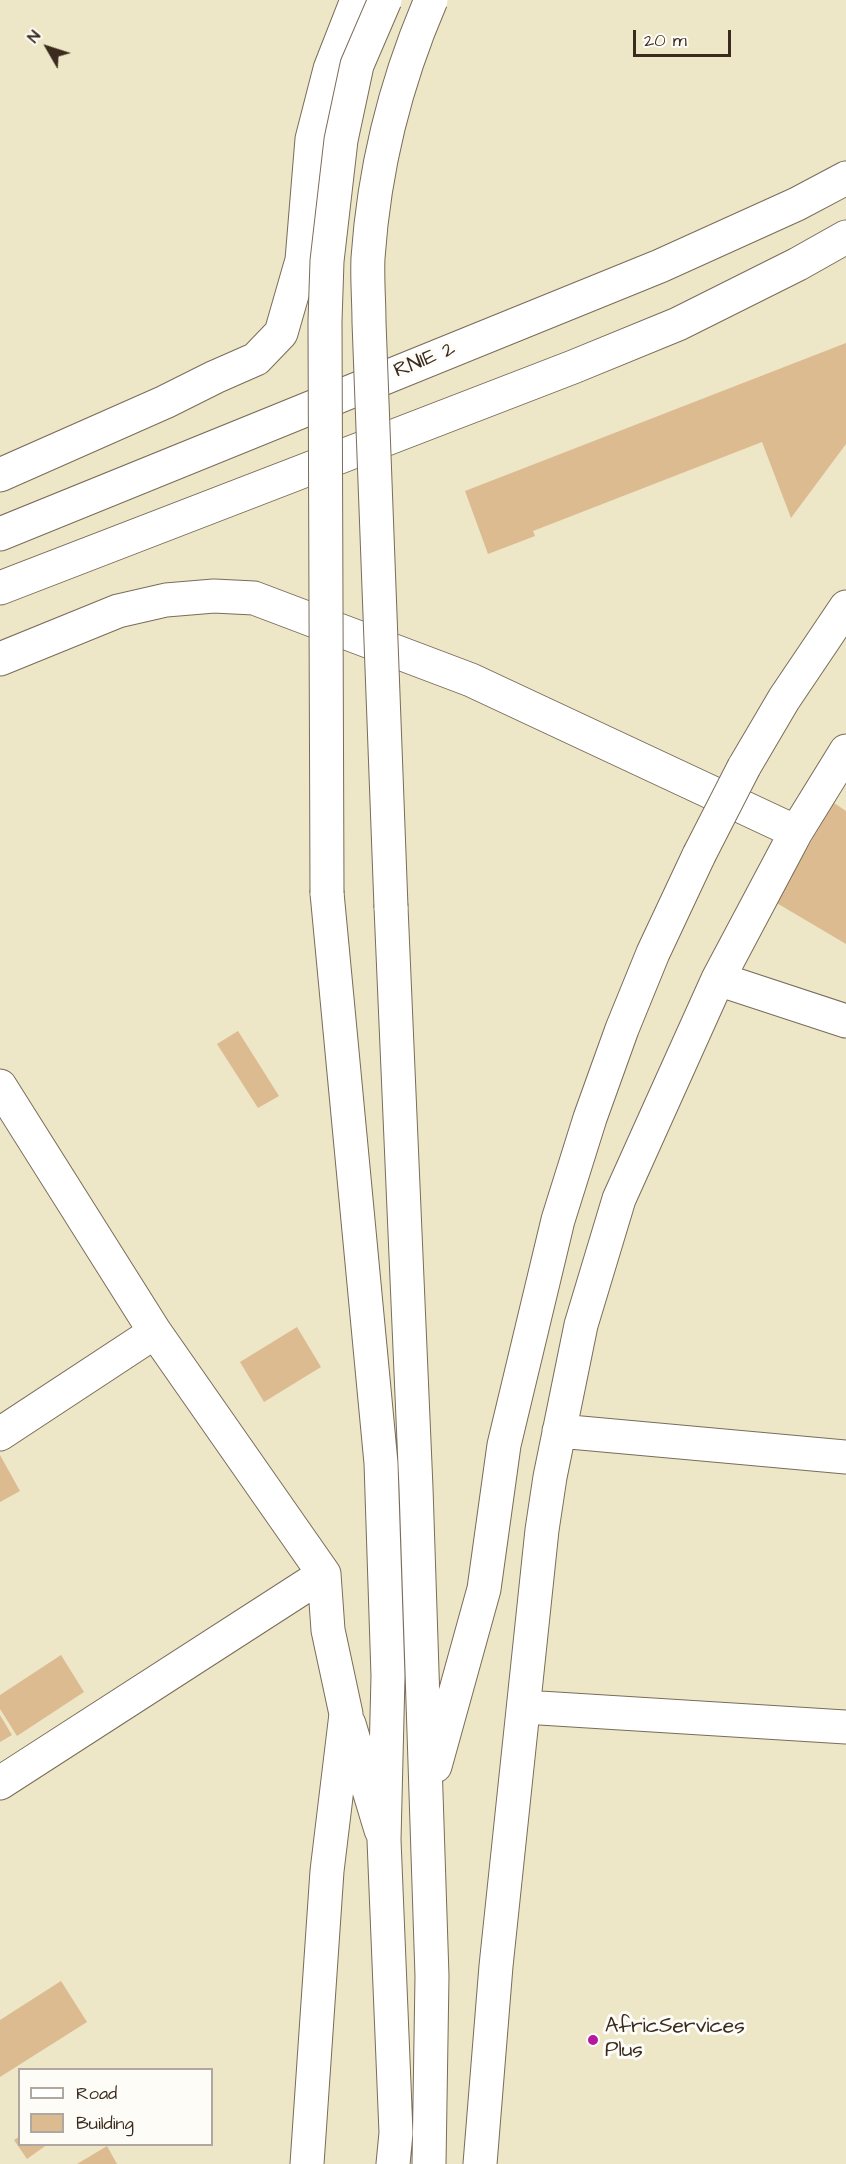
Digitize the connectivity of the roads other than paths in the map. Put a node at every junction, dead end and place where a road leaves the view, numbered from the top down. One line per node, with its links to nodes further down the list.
1 (357, 0): 8 (main road)
2 (385, 0): 28 (main road, bridge)
3 (431, 0): 27 (main road, bridge)
4 (846, 164): 6 (main road)
5 (846, 178): 6 (main road, RNIE 2 / RNIE 2)
6 (796, 204): 9 (main road, RNIE 2 / RNIE 2)
7 (846, 237): 10 (main road)
8 (0, 475)
9 (0, 534)
10 (0, 588)
11 (846, 607): 27 (main road, bridge)
12 (0, 659): 14 (main road)
13 (846, 751): 14 (main road)
14 (796, 832): 15 (main road)
15 (718, 979): 16 (main road); 19 (main road)
16 (846, 1021)
17 (0, 1086): 18 (main road)
18 (155, 1332): 20 (main road); 22 (main road)
19 (559, 1431): 21 (main road); 23 (main road)
20 (0, 1434)
21 (846, 1457)
22 (324, 1574): 24 (main road); 26 (main road)
23 (524, 1707): 25 (main road); 32 (main road)
24 (346, 1714): 28 (main road); 29 (main road)
25 (846, 1727)
26 (0, 1784)
27 (427, 1797): 31 (main road)
28 (384, 1840): 30 (main road)
29 (308, 2164)
30 (393, 2164)
31 (429, 2164)
32 (480, 2164)

